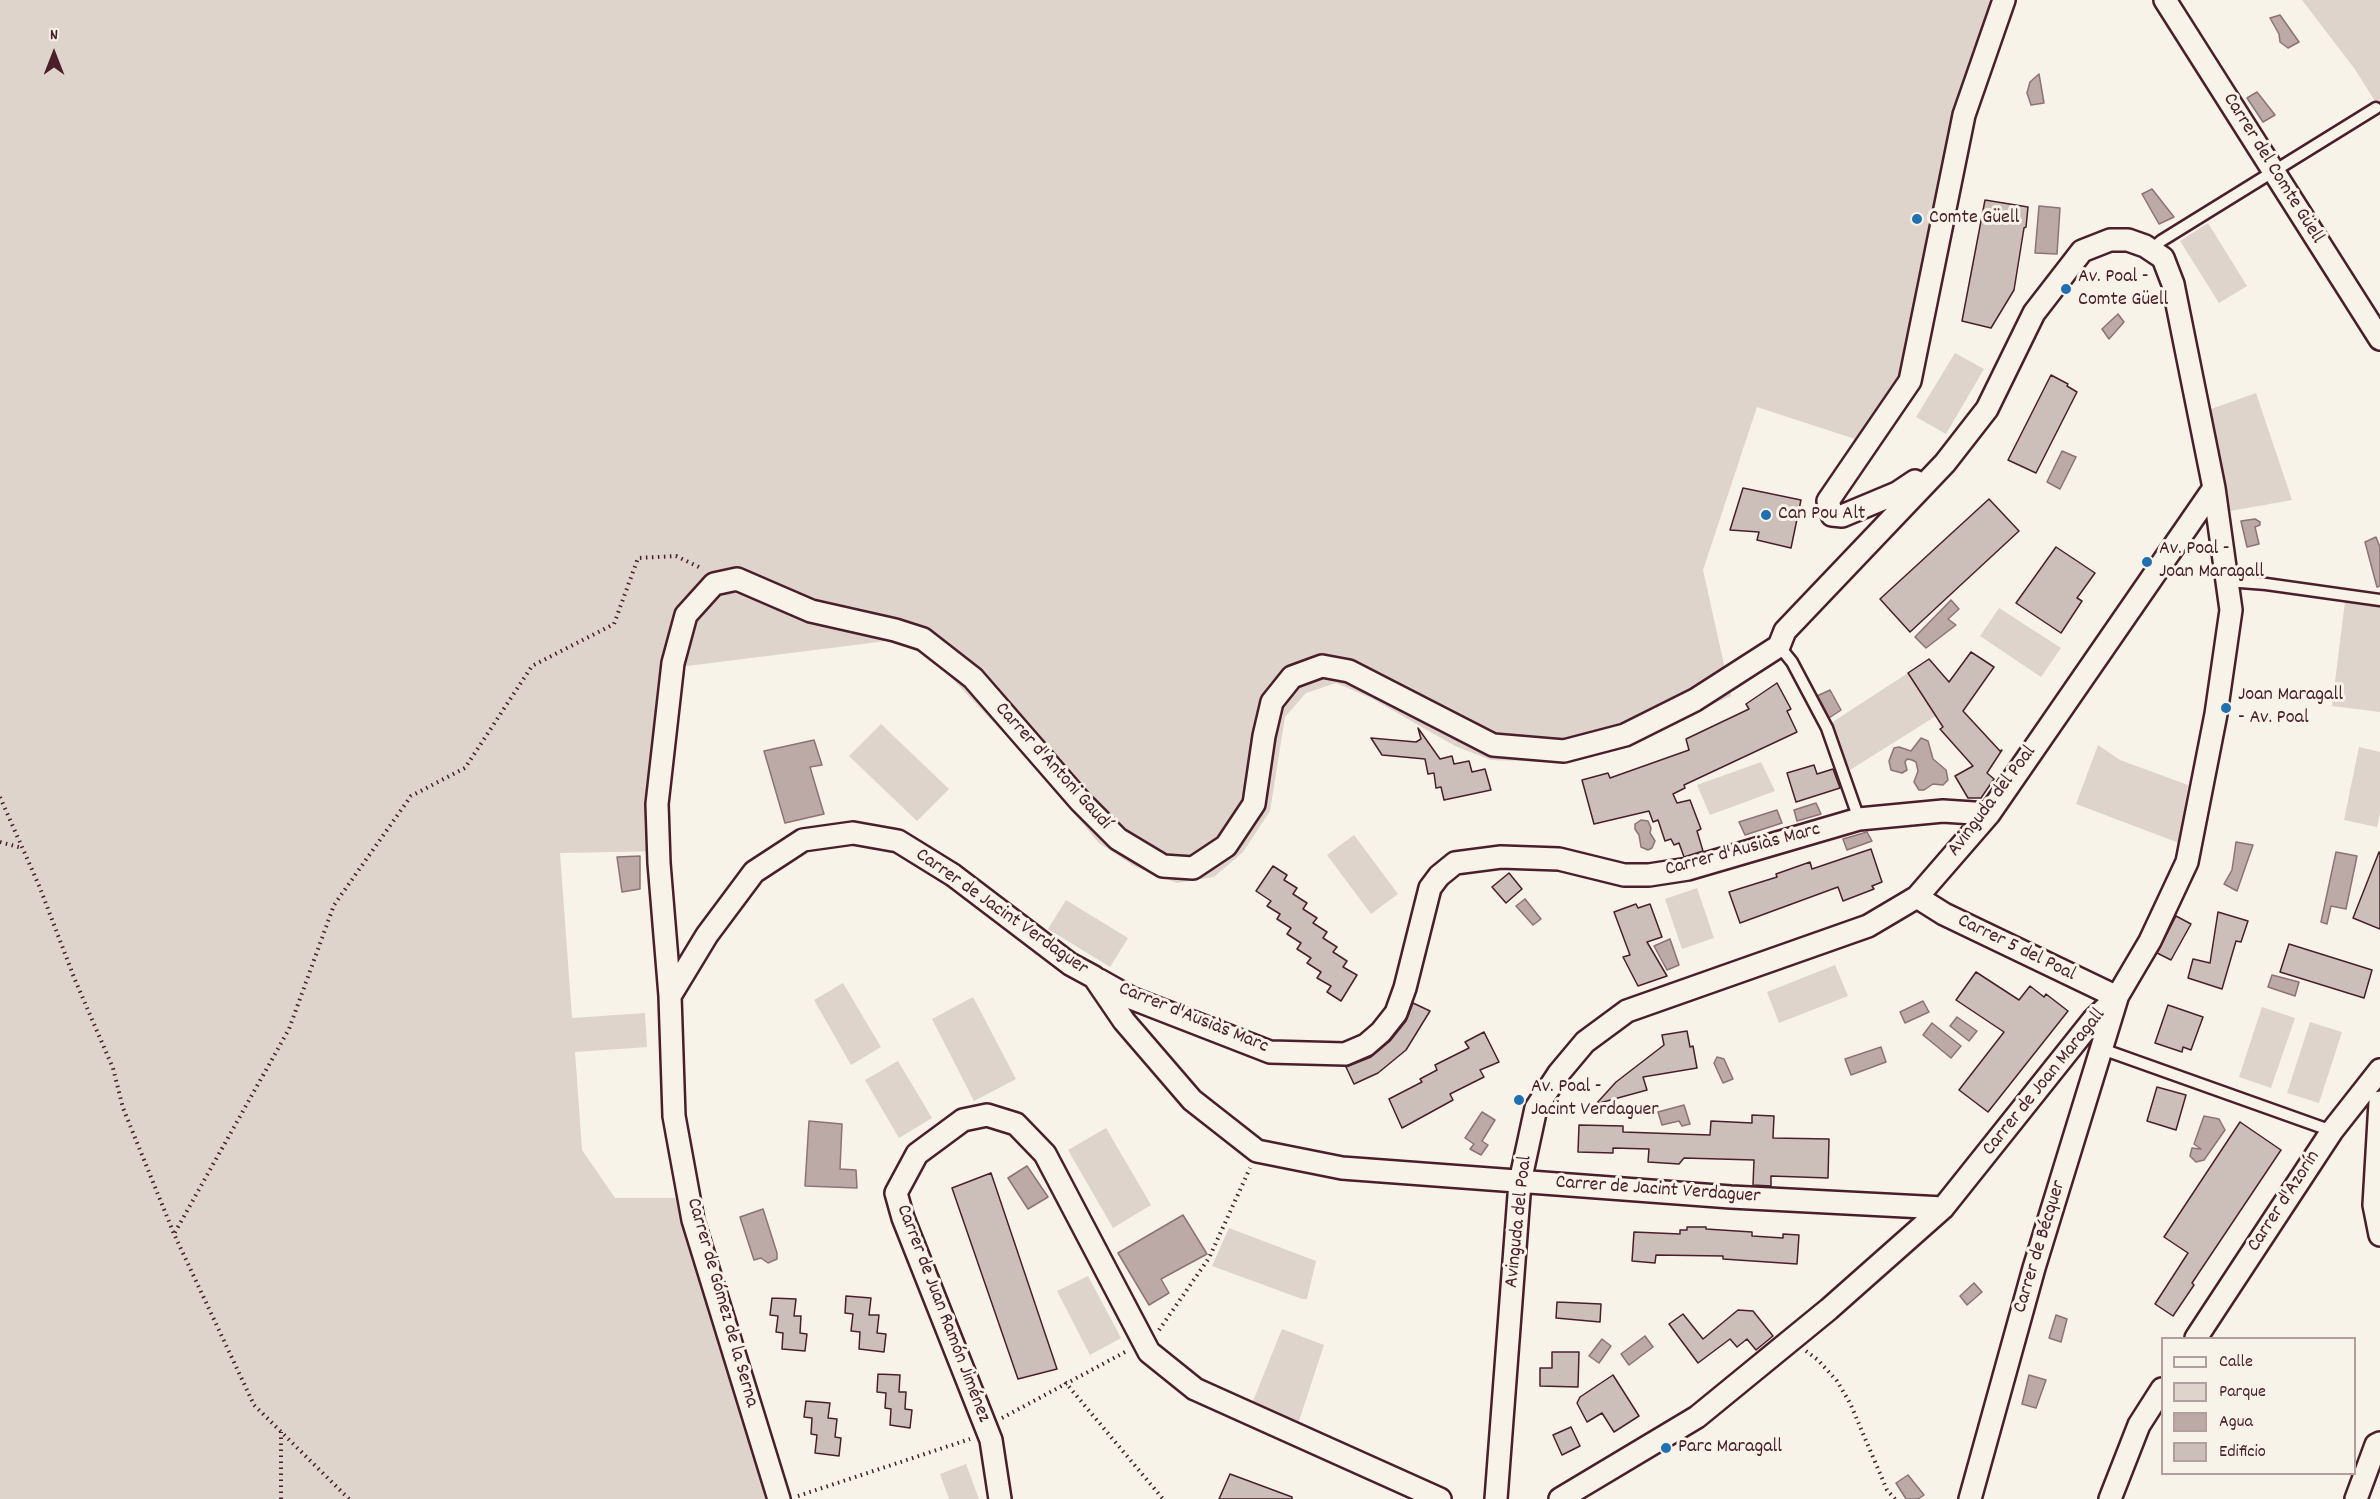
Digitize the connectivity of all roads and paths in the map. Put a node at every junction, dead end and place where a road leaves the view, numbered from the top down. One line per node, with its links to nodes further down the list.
1 (2004, 0): 7 (street)
2 (2165, 0): 4 (street, Carrer del Comte Güell)
3 (2376, 108): 4 (lane)
4 (2273, 171): 5 (lane); 6 (street, Carrer del Comte Güell)
5 (2151, 250): 7 (street); 8 (street)
6 (2380, 339)
7 (1945, 463): 12 (street, Carrer d'Antoni Gaudí)
8 (2214, 488): 10 (street, Carrer de Joan Maragall); 14 (street, Avinguda del Poal)
9 (728, 581): 12 (street, Carrer d'Antoni Gaudí); 20 (street); 29 (path)
10 (2227, 581): 11 (lane); 21 (street, Carrer de Joan Maragall)
11 (2380, 600)
12 (1779, 646): 15 (lane)
13 (0, 797): 17 (path)
14 (1989, 814): 15 (street, Carrer d'Ausiàs Marc); 18 (street, Avinguda del Poal)
15 (1859, 819): 19 (street, Carrer d'Ausiàs Marc)
16 (0, 842): 17 (path)
17 (22, 848): 29 (path)
18 (1917, 897): 21 (street, Carrer 5 del Poal); 27 (street, Avinguda del Poal)
19 (1094, 978): 20 (street, Carrer de Jacint Verdaguer); 26 (street, Carrer de Jacint Verdaguer)
20 (670, 996): 41 (street, Carrer de Gómez de la Serna)
21 (2118, 997): 22 (street, Carrer de Bécquer); 28 (street, Carrer de Joan Maragall)
22 (2102, 1049): 25 (lane); 49 (street, Carrer de Bécquer)
23 (2380, 1070): 25 (street, Carrer d'Azorín)
24 (2380, 1102): 30 (street)
25 (2332, 1131): 31 (street, Carrer d'Azorín)
26 (1257, 1151): 27 (street, Carrer de Jacint Verdaguer); 33 (path)
27 (1520, 1182): 28 (street, Carrer de Jacint Verdaguer); 46 (street, Avinguda del Poal)
28 (1943, 1208): 32 (street, Carrer de Joan Maragall)
29 (174, 1234): 37 (path)
30 (2380, 1235)
31 (2197, 1337)
32 (1791, 1340): 47 (street, Carrer de Joan Maragall); 48 (path)
33 (1144, 1341): 34 (path); 36 (street, Carrer de Juan Ramón Jiménez); 45 (street, Carrer de Juan Ramón Jiménez)
34 (1065, 1382): 36 (path); 44 (path)
35 (2161, 1392): 50 (street)
36 (987, 1430): 42 (path); 43 (street, Carrer de Juan Ramón Jiménez)
37 (281, 1432): 39 (path); 40 (path)
38 (2380, 1443): 51 (street)
39 (281, 1499)
40 (349, 1499)
41 (779, 1499)
42 (790, 1499)
43 (1000, 1499)
44 (1163, 1499)
45 (1440, 1499)
46 (1496, 1499)
47 (1560, 1499)
48 (1895, 1499)
49 (1970, 1499)
50 (2110, 1499)
51 (2356, 1499)

